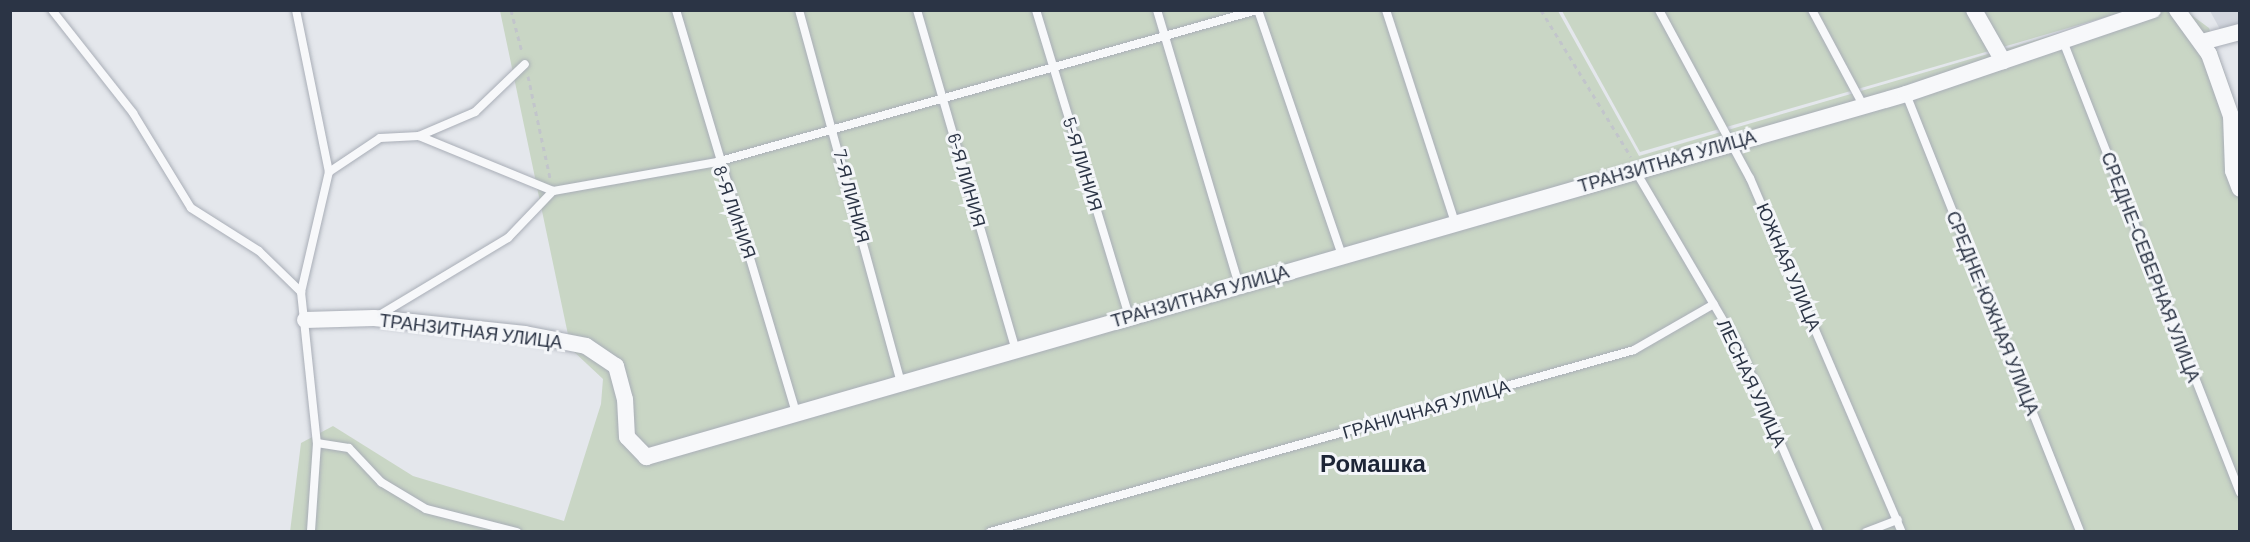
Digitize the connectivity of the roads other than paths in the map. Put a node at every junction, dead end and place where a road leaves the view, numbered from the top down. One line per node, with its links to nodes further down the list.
1 (52, 10): 36 (lane)
2 (296, 10): 29 (lane)
3 (676, 10): 28 (lane, 8-Я ЛИНИЯ)
4 (799, 10): 25 (lane, 7-Я ЛИНИЯ)
5 (917, 10): 23 (lane, 6-Я ЛИНИЯ)
6 (1036, 10): 21 (lane, 5-Я ЛИНИЯ)
7 (1157, 10): 16 (lane)
8 (1258, 10): 16 (lane); 34 (lane)
9 (1386, 10): 33 (lane)
10 (1659, 10): 27 (lane, ЮЖНАЯ УЛИЦА)
11 (1812, 10): 24 (lane)
12 (1974, 10): 19 (street)
13 (2153, 10): 17 (street, ТРАНЗИТНАЯ УЛИЦА)
14 (2177, 10): 18 (street)
15 (2240, 32): 18 (street)
16 (1164, 36): 21 (lane); 35 (lane)
17 (2063, 41): 19 (street, ТРАНЗИТНАЯ УЛИЦА); 45 (lane, СРЕДНЕ-СЕВЕРНАЯ УЛИЦА)
18 (2202, 42): 31 (street)
19 (2003, 61): 22 (street, ТРАНЗИТНАЯ УЛИЦА)
20 (525, 64): 26 (lane)
21 (1054, 67): 23 (lane); 38 (lane, 5-Я ЛИНИЯ)
22 (1906, 94): 24 (street, ТРАНЗИТНАЯ УЛИЦА); 53 (lane, СРЕДНЕ-ЮЖНАЯ УЛИЦА)
23 (943, 99): 25 (lane); 41 (lane, 6-Я ЛИНИЯ)
24 (1863, 105): 27 (street, ТРАНЗИТНАЯ УЛИЦА)
25 (835, 129): 28 (lane); 42 (lane, 7-Я ЛИНИЯ)
26 (419, 136): 29 (lane); 32 (lane)
27 (1727, 143): 30 (street, ТРАНЗИТНАЯ УЛИЦА); 46 (lane, ЮЖНАЯ УЛИЦА)
28 (717, 162): 32 (lane); 43 (lane, 8-Я ЛИНИЯ)
29 (328, 172): 36 (lane)
30 (1638, 174): 33 (street, ТРАНЗИТНАЯ УЛИЦА); 37 (lane, ЛЕСНАЯ УЛИЦА)
31 (2240, 189)
32 (553, 191): 39 (lane)
33 (1455, 222): 34 (street, ТРАНЗИТНАЯ УЛИЦА)
34 (1342, 255): 35 (street, ТРАНЗИТНАЯ УЛИЦА)
35 (1239, 285): 38 (street, ТРАНЗИТНАЯ УЛИЦА)
36 (301, 292): 40 (lane)
37 (1714, 304): 49 (lane, ГРАНИЧНАЯ УЛИЦА); 50 (lane, ЛЕСНАЯ УЛИЦА)
38 (1129, 317): 41 (street, ТРАНЗИТНАЯ УЛИЦА)
39 (374, 318): 40 (street, ТРАНЗИТНАЯ УЛИЦА); 43 (street, ТРАНЗИТНАЯ УЛИЦА)
40 (305, 320): 44 (lane)
41 (1016, 350): 42 (street, ТРАНЗИТНАЯ УЛИЦА)
42 (901, 383): 43 (street, ТРАНЗИТНАЯ УЛИЦА)
43 (796, 413)
44 (317, 443): 47 (lane); 48 (lane)
45 (2240, 493)
46 (1898, 520): 51 (lane); 52 (lane, ЮЖНАЯ УЛИЦА)
47 (311, 531)
48 (517, 531)
49 (990, 531)
50 (1819, 531)
51 (1866, 531)
52 (1902, 531)
53 (2080, 531)

